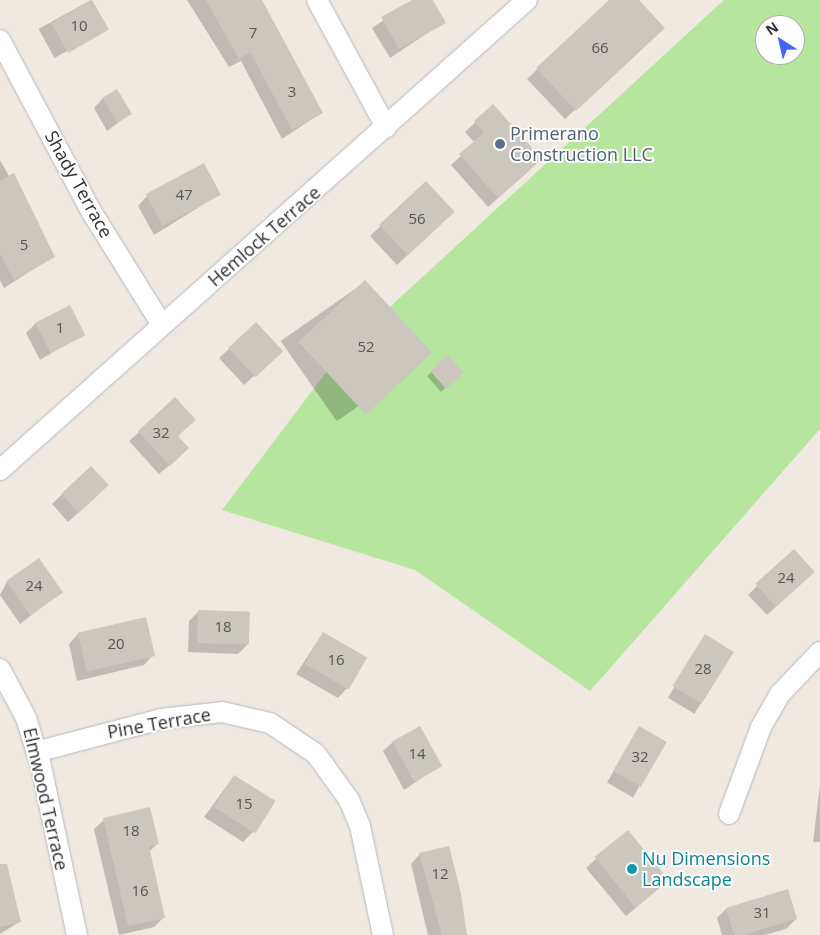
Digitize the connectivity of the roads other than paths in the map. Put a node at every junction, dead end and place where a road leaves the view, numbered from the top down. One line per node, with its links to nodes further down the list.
1 (317, 0): 4 (street)
2 (527, 0): 4 (street, Hemlock Terrace)
3 (0, 40): 5 (street, Shady Terrace)
4 (386, 127): 5 (street, Hemlock Terrace)
5 (162, 325): 6 (street, Hemlock Terrace)
6 (0, 470)
7 (820, 652): 10 (street)
8 (0, 669): 9 (street, Elmwood Terrace)
9 (36, 752): 11 (street, Elmwood Terrace); 12 (street, Pine Terrace)
10 (728, 814)
11 (76, 935)
12 (383, 935)

